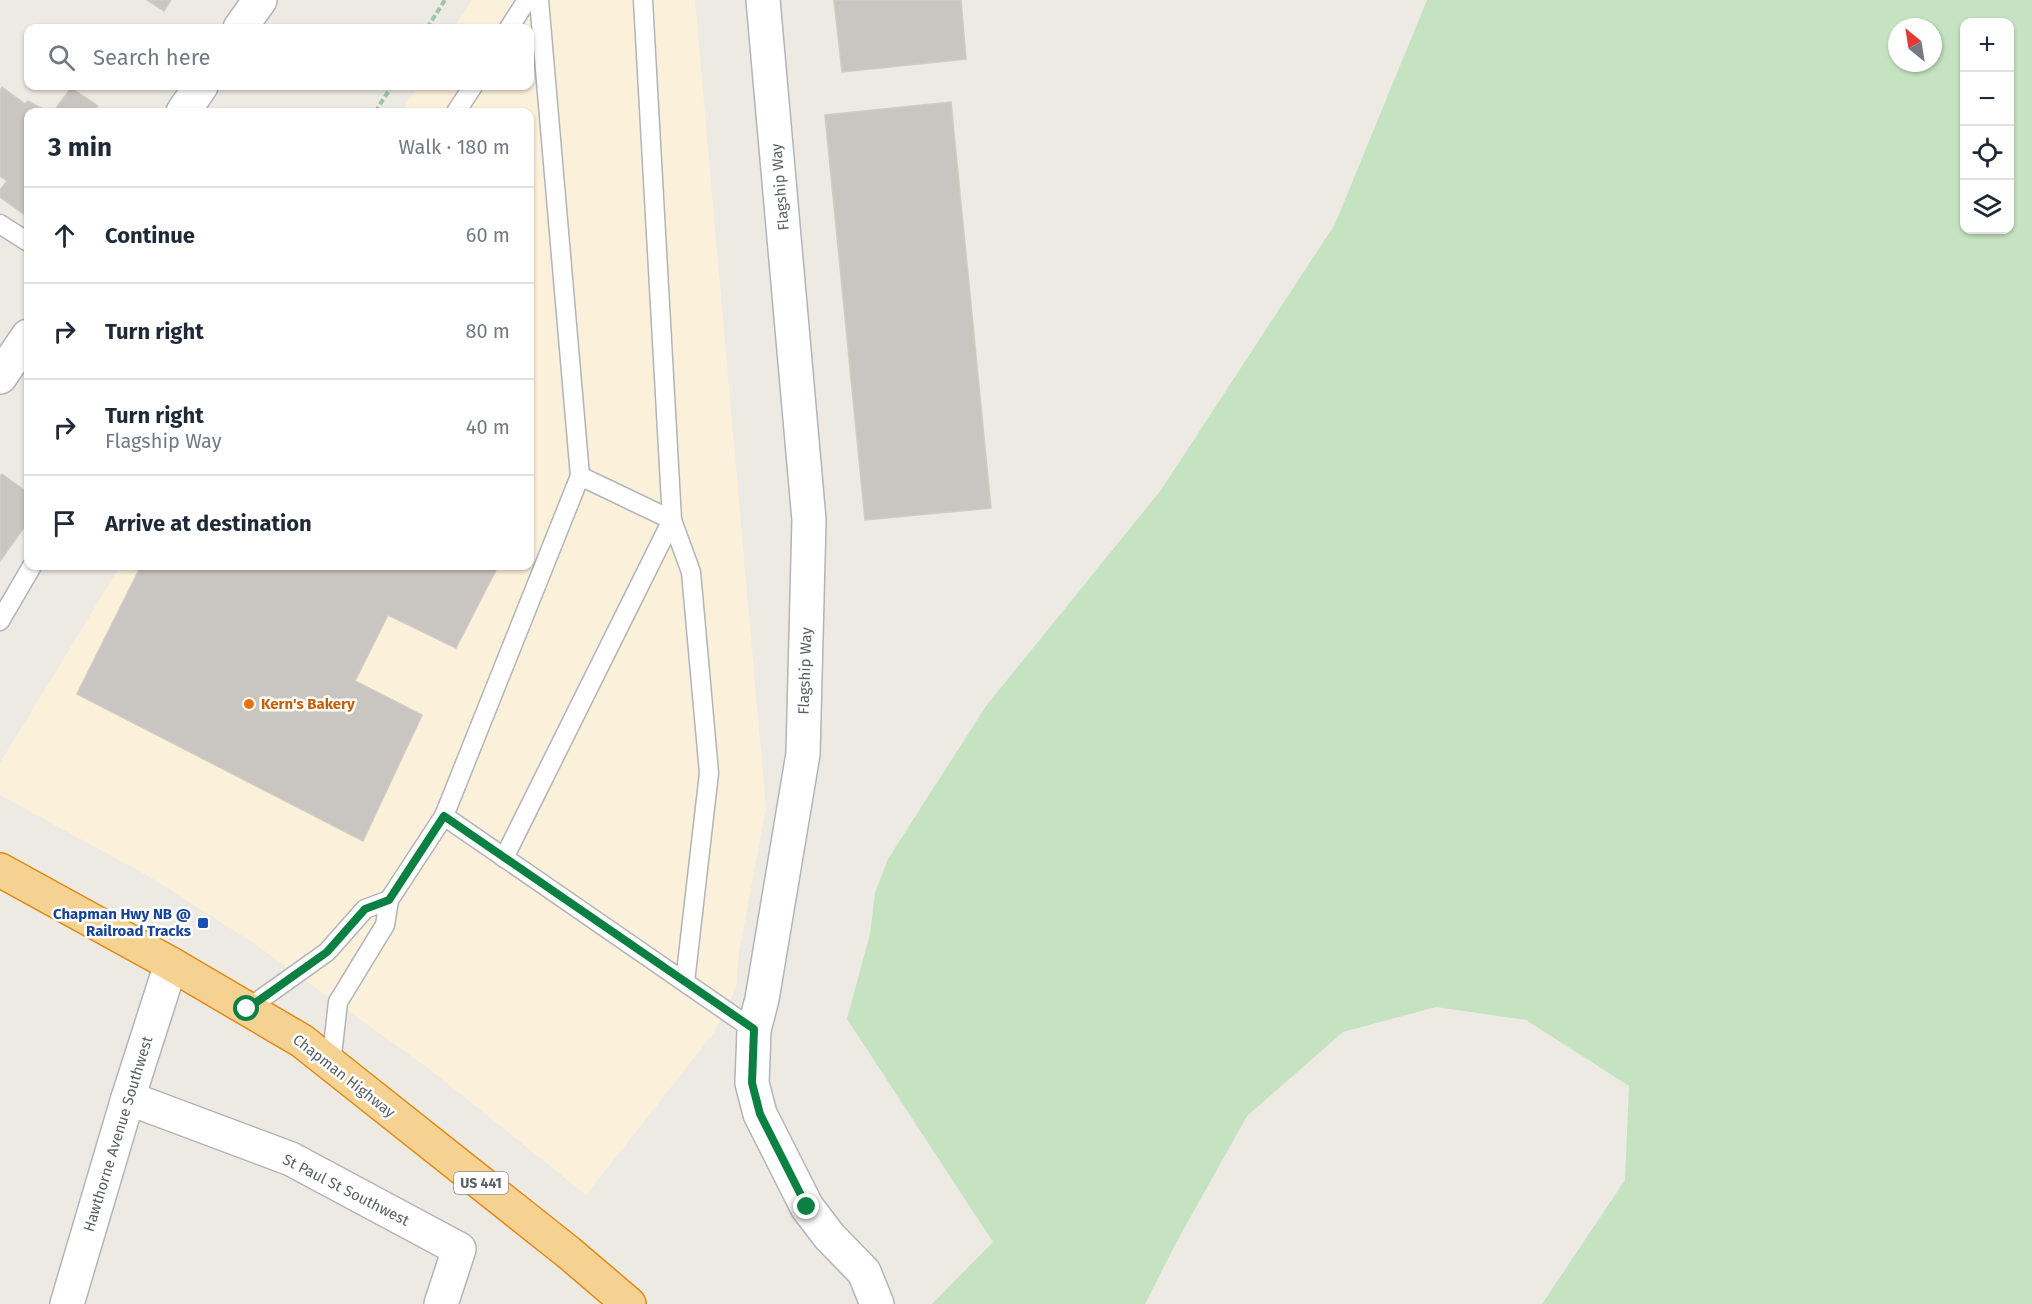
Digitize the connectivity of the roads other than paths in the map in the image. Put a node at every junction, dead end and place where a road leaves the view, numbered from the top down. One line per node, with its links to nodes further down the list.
1 (260, 0): 6 (street)
2 (527, 0): 7 (lane)
3 (539, 0): 16 (lane)
4 (644, 0): 17 (lane)
5 (763, 0): 27 (street, Flagship Way)
6 (243, 24)
7 (512, 24)
8 (198, 90): 10 (street)
9 (470, 90): 11 (lane)
10 (186, 108)
11 (459, 108)
12 (0, 224): 13 (lane)
13 (24, 239)
14 (24, 342): 15 (street)
15 (0, 377)
16 (580, 476): 17 (lane); 20 (lane)
17 (672, 520): 21 (lane); 25 (lane)
18 (30, 570): 19 (lane)
19 (0, 621)
20 (444, 816): 21 (lane); 23 (lane)
21 (504, 858): 25 (lane)
22 (0, 870): 24 (highway, Chapman Highway / US 441)
23 (389, 900): 26 (lane); 28 (lane)
24 (171, 964): 26 (highway, Chapman Highway / US 441); 29 (street, Hawthorne Avenue Southwest)
25 (685, 982): 27 (lane)
26 (247, 1009): 28 (highway, Chapman Highway / US 441)
27 (754, 1029): 33 (street, Flagship Way)
28 (331, 1064): 32 (highway, Chapman Highway / US 441)
29 (128, 1098): 30 (street, Hawthorne Avenue Southwest); 31 (street, St Paul St Southwest)
30 (67, 1304)
31 (441, 1304)
32 (629, 1304)
33 (877, 1304)

